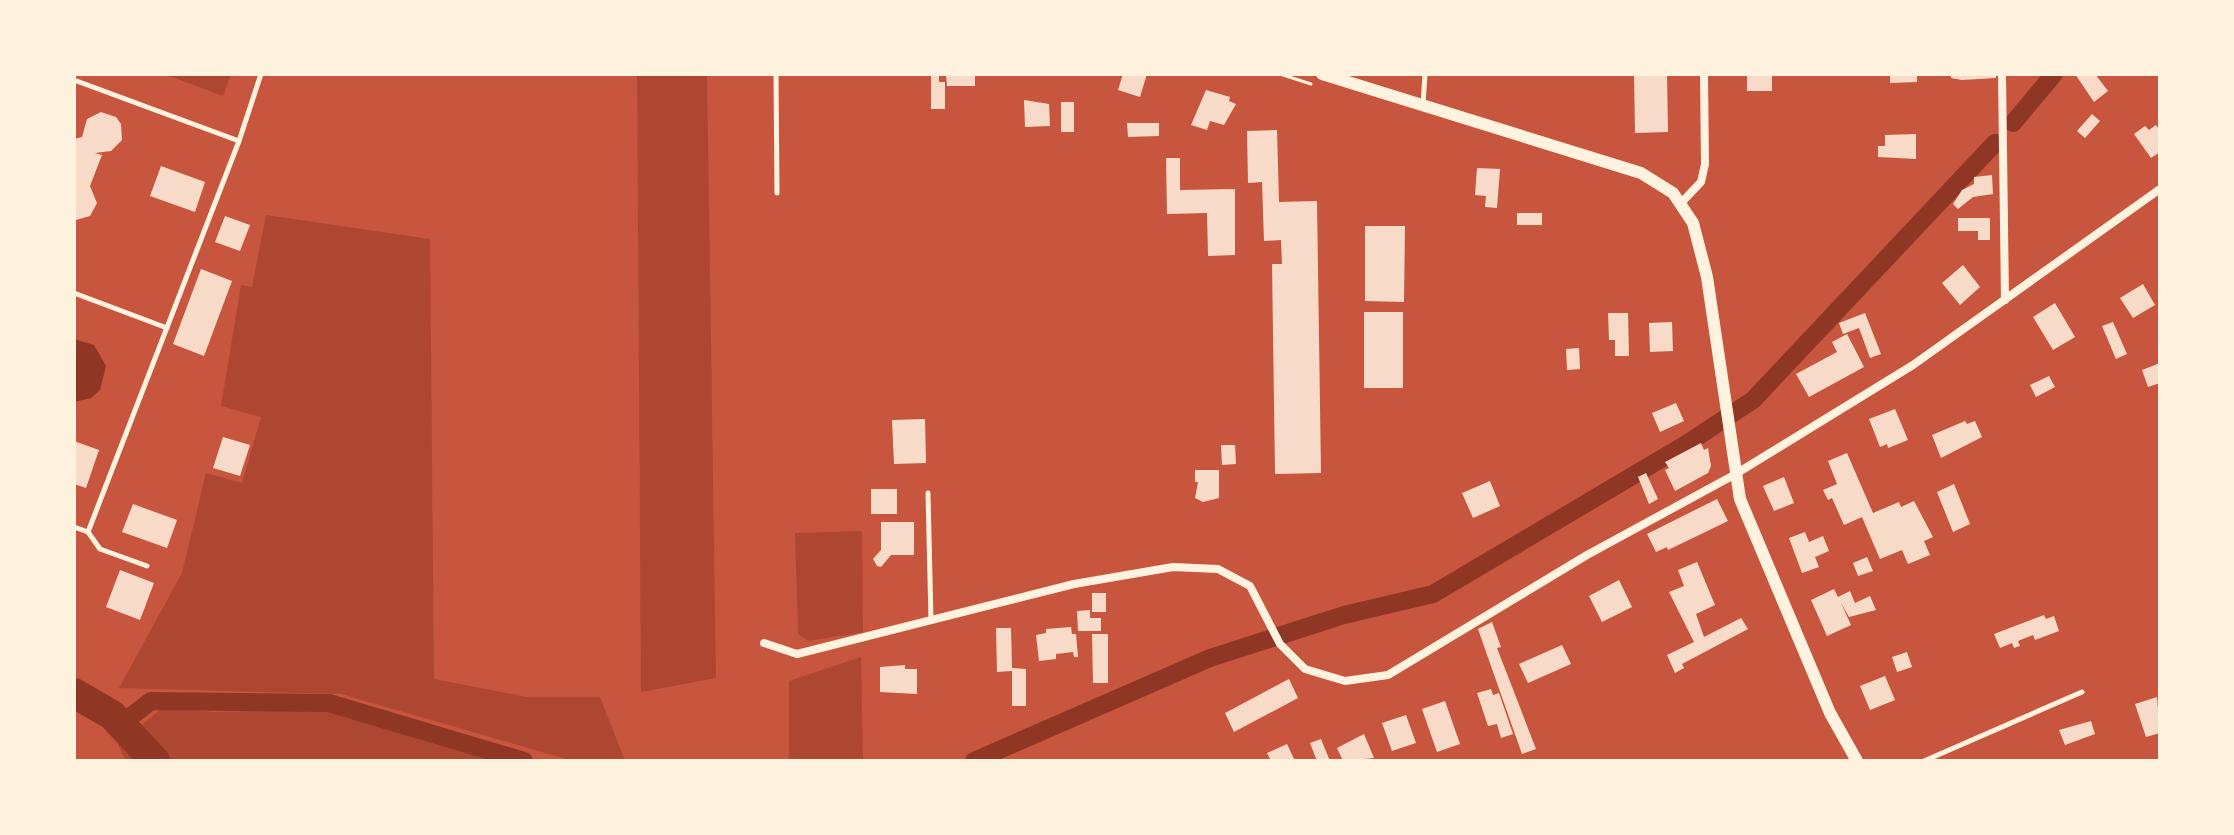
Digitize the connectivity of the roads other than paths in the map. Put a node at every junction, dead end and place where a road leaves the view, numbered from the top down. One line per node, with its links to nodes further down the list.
1 (261, 74): 9 (lane)
2 (776, 74): 11 (lane)
3 (1322, 74): 8 (street)
4 (1425, 74): 8 (lane)
5 (1704, 74): 12 (street)
6 (2002, 74): 14 (street)
7 (74, 80): 9 (lane)
8 (1423, 105): 12 (street)
9 (239, 141): 15 (lane)
10 (2160, 189): 14 (street)
11 (777, 193)
12 (1682, 202): 16 (street)
13 (74, 293): 15 (lane)
14 (2005, 300): 16 (street)
15 (167, 328): 19 (lane)
16 (1734, 475): 21 (street); 24 (street)
17 (928, 493): 21 (lane)
18 (74, 527): 19 (lane)
19 (88, 532): 20 (lane)
20 (147, 566)
21 (931, 622): 22 (street)
22 (764, 643)
23 (2082, 692): 25 (lane)
24 (1857, 761)
25 (1924, 761)

